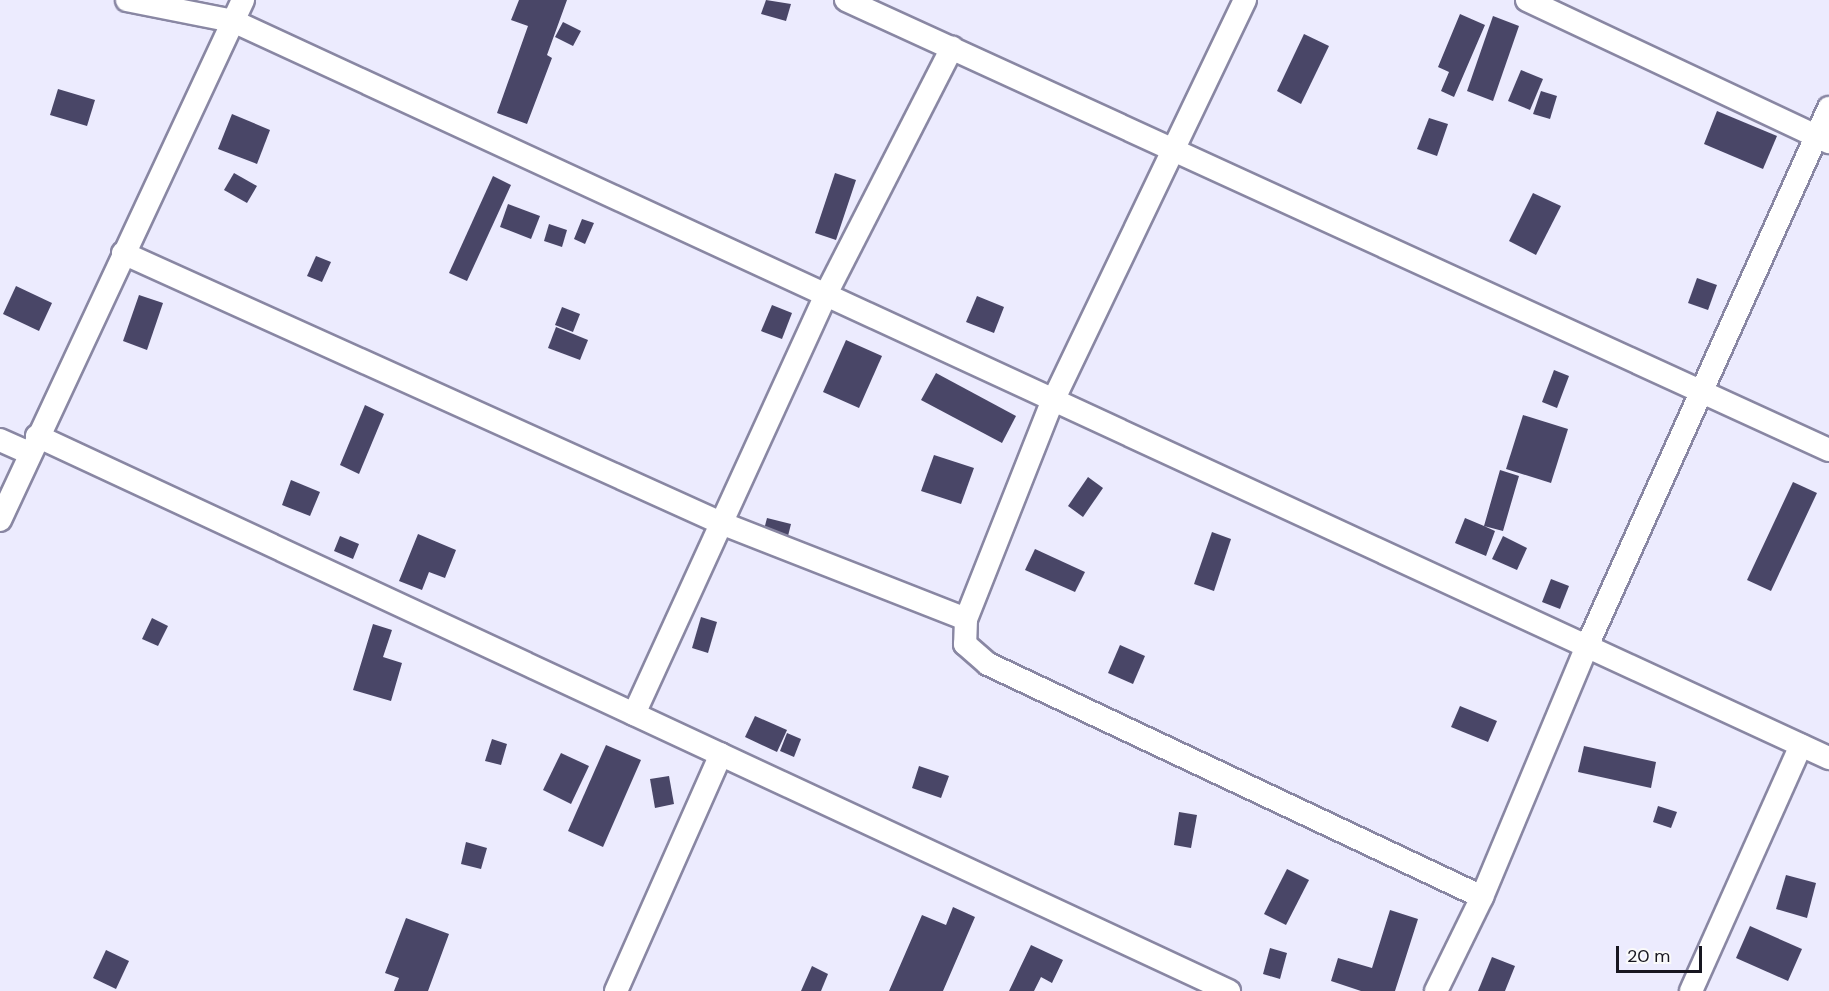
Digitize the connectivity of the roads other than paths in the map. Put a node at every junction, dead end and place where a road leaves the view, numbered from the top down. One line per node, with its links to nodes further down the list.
1 (127, 0): 6 (street)
2 (243, 0): 6 (street)
3 (846, 0): 7 (street)
4 (1245, 0): 10 (street)
5 (1527, 0): 9 (street)
6 (233, 21): 11 (street); 12 (street)
7 (952, 48): 10 (street); 12 (street)
8 (1829, 108): 9 (street)
9 (1823, 139): 13 (street)
10 (1173, 150): 13 (street); 14 (street)
11 (123, 253): 16 (street); 19 (street)
12 (825, 296): 14 (street); 19 (street)
13 (1700, 390): 17 (street); 21 (street)
14 (1052, 402): 20 (street); 21 (street)
15 (0, 440): 16 (street)
16 (33, 444): 18 (street); 22 (street)
17 (1829, 450)
18 (0, 520)
19 (721, 523): 20 (street); 22 (street)
20 (966, 620): 26 (street)
21 (1587, 646): 23 (street); 26 (street)
22 (634, 714): 24 (street)
23 (1801, 745): 25 (street); 30 (street)
24 (721, 754): 27 (street); 28 (street)
25 (1829, 758)
26 (1482, 897): 29 (street)
27 (616, 991)
28 (1229, 991)
29 (1436, 991)
30 (1691, 991)

